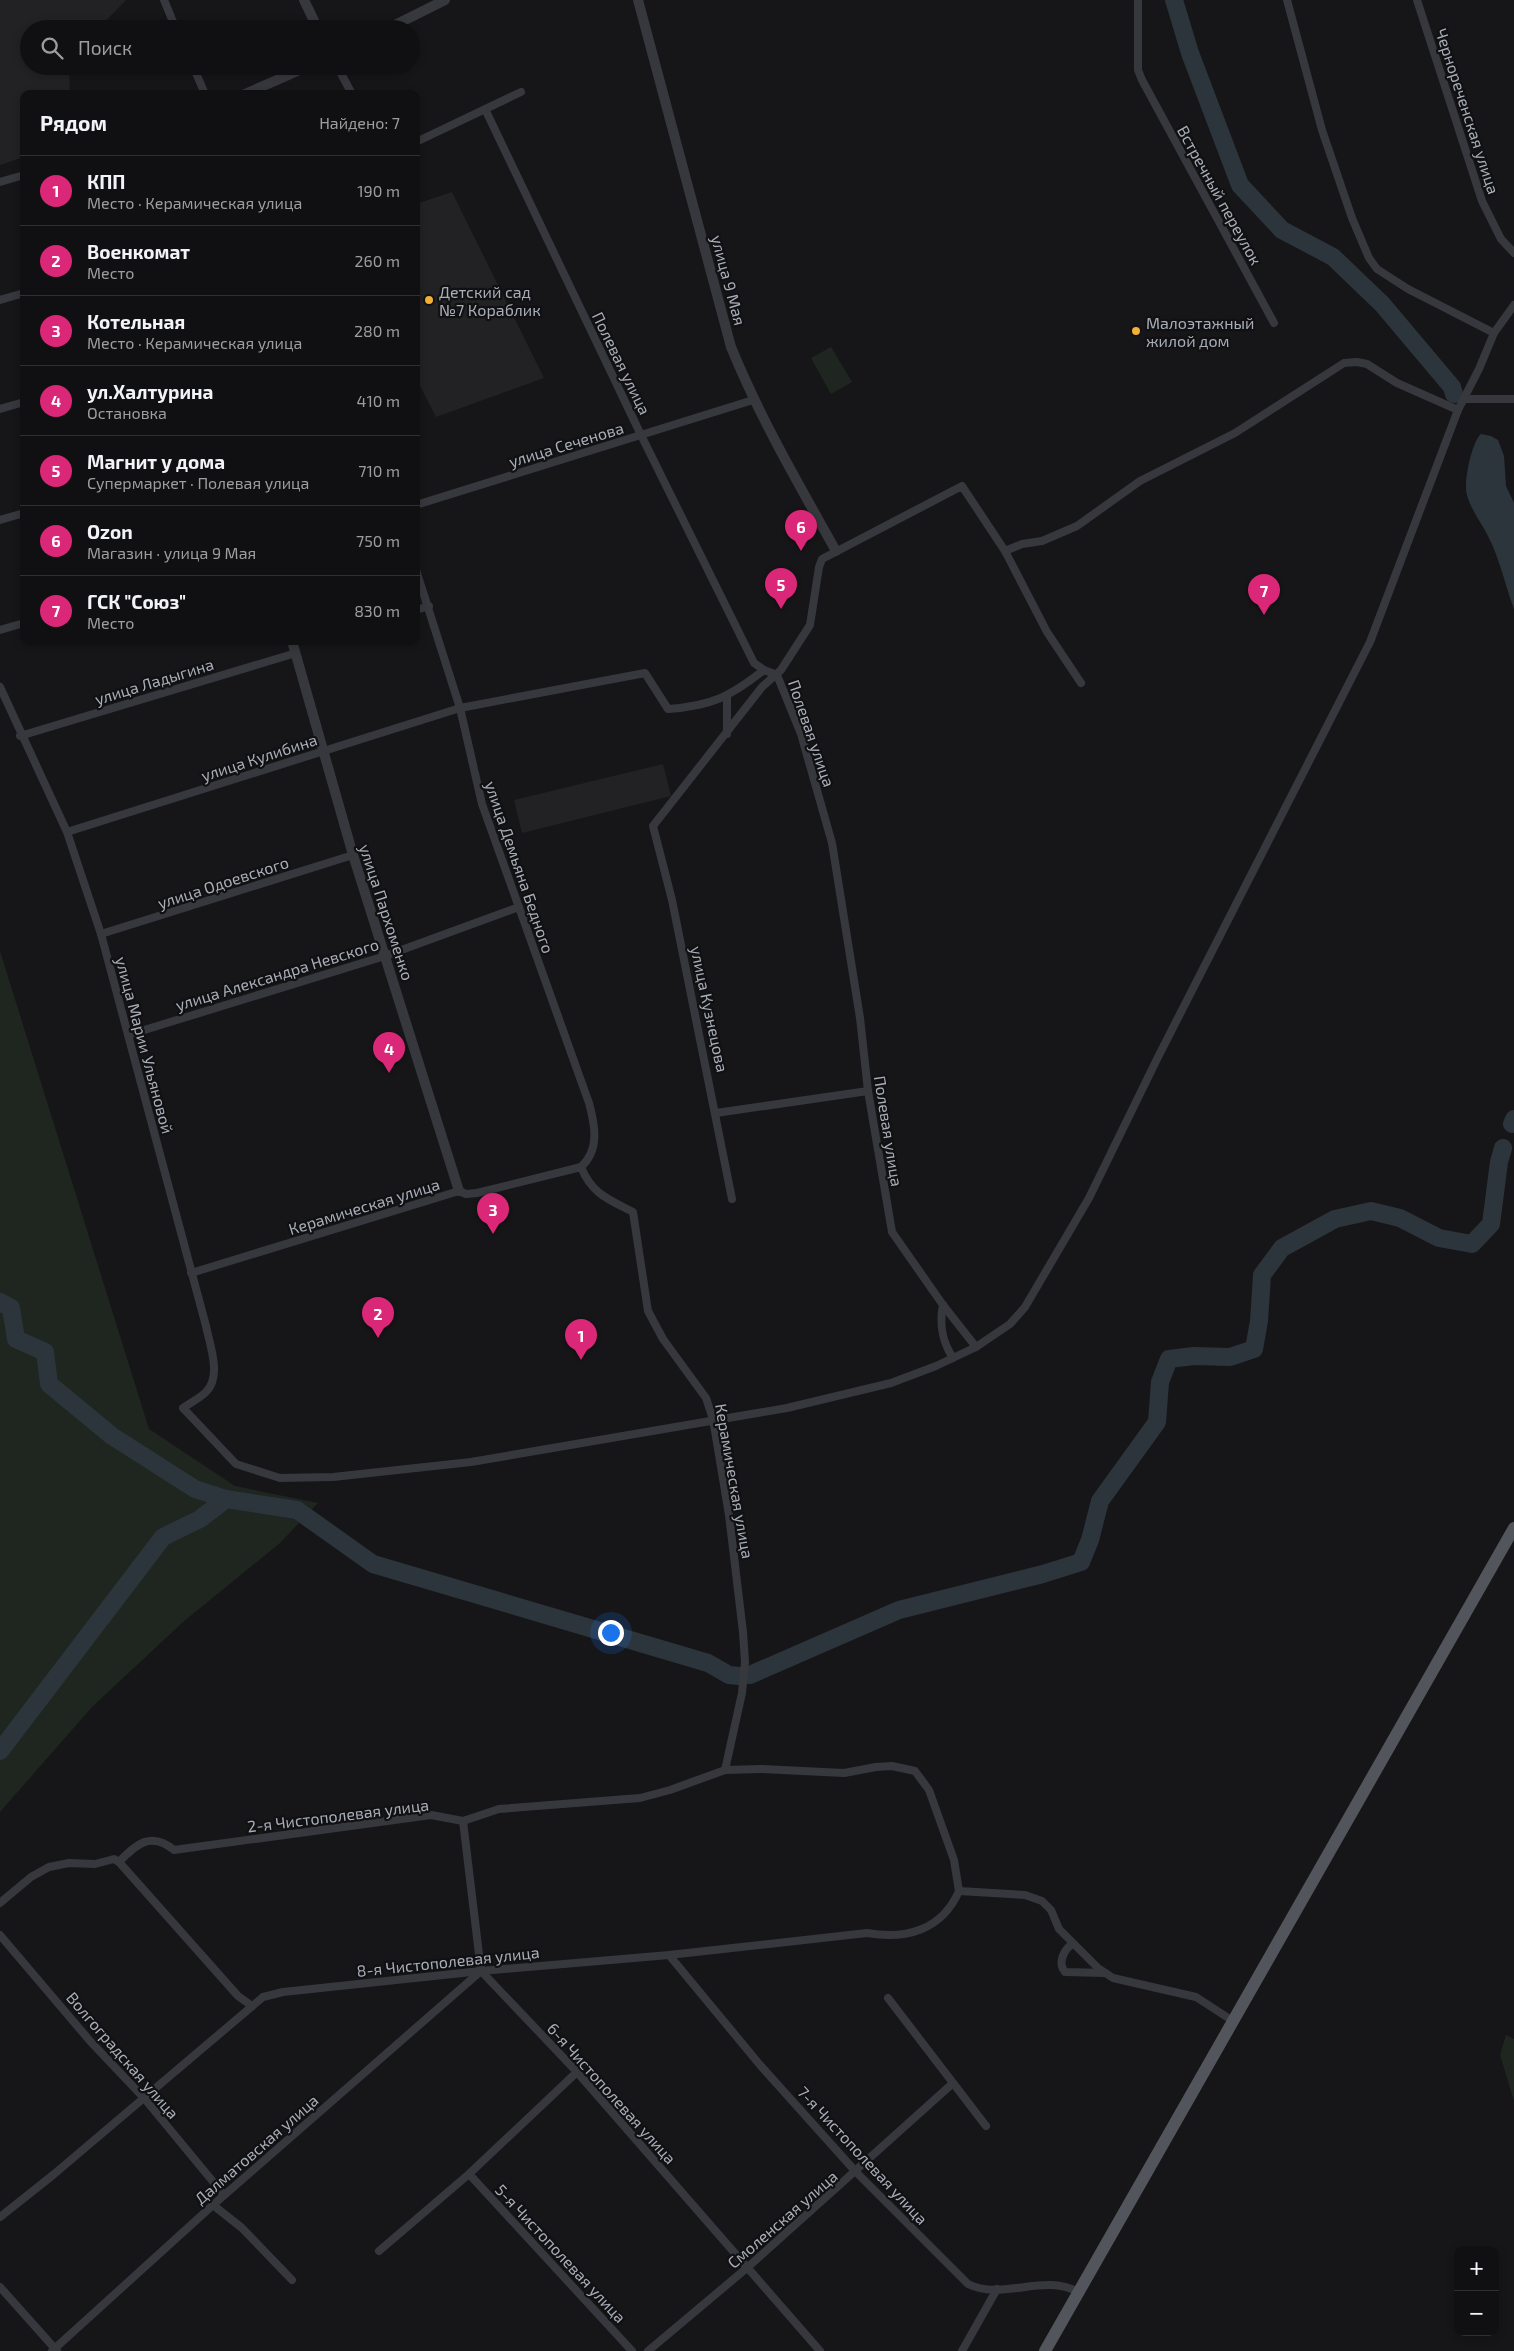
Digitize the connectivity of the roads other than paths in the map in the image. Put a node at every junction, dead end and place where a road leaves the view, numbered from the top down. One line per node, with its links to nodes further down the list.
1 (164, 0): 8 (street)
2 (304, 0): 9 (street)
3 (638, 0): 30 (street, улица 9 Мая)
4 (1138, 0): 26 (street, Встречный переулок)
5 (1287, 0): 27 (street)
6 (1417, 0): 22 (street, Чернореченская улица)
7 (438, 1): 10 (street)
8 (172, 20)
9 (314, 20)
10 (403, 20)
11 (197, 75): 14 (street)
12 (288, 75): 15 (street)
13 (342, 75): 16 (street)
14 (203, 90)
15 (254, 90)
16 (350, 90)
17 (521, 92): 18 (street)
18 (485, 109): 19 (street); 34 (street, Полевая улица)
19 (420, 140)
20 (20, 176): 21 (street)
21 (0, 182)
22 (1514, 253)
23 (20, 294): 24 (street)
24 (0, 300)
25 (1514, 305): 27 (street)
26 (1274, 322)
27 (1494, 333): 28 (street)
28 (1464, 399): 29 (street); 33 (street)
29 (1514, 399)
30 (753, 400): 34 (street, улица Сеченова); 38 (street, улица 9 Мая)
31 (20, 403): 32 (street)
32 (0, 409)
33 (1458, 410): 39 (street); 69 (street)
34 (641, 435): 35 (street, улица Сеченова); 47 (street, Полевая улица)
35 (420, 504)
36 (20, 514): 37 (street)
37 (0, 520)
38 (836, 551): 39 (street); 48 (street)
39 (1004, 551): 49 (street)
40 (420, 581): 41 (street, улица Демьяна Бедного)
41 (429, 606): 42 (street); 52 (street, улица Демьяна Бедного)
42 (420, 609)
43 (20, 624): 44 (street)
44 (0, 630)
45 (293, 645): 46 (street, улица Пархоменко)
46 (296, 653): 54 (street, улица Ладыгина); 55 (street, улица Пархоменко)
47 (764, 670): 48 (street, Полевая улица); 51 (street)
48 (777, 675): 53 (street); 62 (street, Полевая улица)
49 (1081, 683)
50 (0, 687): 54 (street, улица Марии Ульяновой)
51 (727, 696): 52 (street, улица Кулибина); 53 (street)
52 (460, 708): 55 (street, улица Кулибина); 58 (street, улица Демьяна Бедного)
53 (727, 734): 63 (street, улица Кузнецова)
54 (20, 736): 56 (street, улица Марии Ульяновой)
55 (324, 750): 56 (street, улица Кулибина); 57 (street, улица Пархоменко)
56 (67, 832): 59 (street, улица Марии Ульяновой)
57 (353, 855): 59 (street, улица Одоевского); 60 (street, улица Пархоменко)
58 (519, 908): 60 (street, улица Александра Невского); 64 (street, улица Демьяна Бедного)
59 (101, 934): 61 (street, улица Марии Ульяновой)
60 (386, 956): 61 (street, улица Александра Невского); 65 (street, улица Пархоменко)
61 (128, 1034): 67 (street, улица Марии Ульяновой)
62 (868, 1090): 63 (street); 68 (street, Полевая улица)
63 (716, 1113): 66 (street, улица Кузнецова)
64 (581, 1167): 65 (street, Керамическая улица); 71 (street, Керамическая улица)
65 (459, 1191): 67 (street, Керамическая улица)
66 (732, 1199)
67 (192, 1273): 71 (street, улица Марии Ульяновой)
68 (943, 1305): 69 (street, Полевая улица); 70 (street)
69 (976, 1347): 70 (street)
70 (954, 1358): 71 (street)
71 (713, 1419): 73 (street, Керамическая улица)
72 (1514, 1528): 85 (main road)
73 (724, 1770): 74 (street, 2-я Чистополевая улица); 76 (street, 2-я Чистополевая улица)
74 (463, 1820): 75 (street, 2-я Чистополевая улица); 81 (street)
75 (119, 1862): 77 (street); 84 (street)
76 (959, 1891): 79 (street); 80 (street, 8-я Чистополевая улица)
77 (0, 1902)
78 (0, 1935): 88 (street, Волгоградская улица)
79 (1072, 1944): 82 (street); 82 (street)
80 (669, 1956): 81 (street, 8-я Чистополевая улица); 90 (street, 7-я Чистополевая улица)
81 (481, 1971): 84 (street, 8-я Чистополевая улица); 86 (street, 6-я Чистополевая улица); 92 (street, Далматовская улица)
82 (1105, 1973): 85 (street)
83 (888, 1998): 87 (street)
84 (252, 2006): 88 (street, 8-я Чистополевая улица)
85 (1233, 2021): 100 (main road)
86 (578, 2072): 91 (street); 96 (street, 6-я Чистополевая улица)
87 (952, 2084): 89 (street); 90 (street, Смоленская улица)
88 (144, 2098): 92 (street, Волгоградская улица); 94 (street, 8-я Чистополевая улица)
89 (986, 2126)
90 (856, 2172): 96 (street, Смоленская улица); 99 (street, 7-я Чистополевая улица)
91 (469, 2174): 95 (street); 102 (street, 5-я Чистополевая улица)
92 (224, 2195): 93 (street, Далматовская улица)
93 (213, 2205): 97 (street); 101 (street, Далматовская улица)
94 (0, 2217)
95 (380, 2251)
96 (748, 2267): 103 (street, Смоленская улица); 104 (street, 6-я Чистополевая улица)
97 (292, 2280)
98 (0, 2287): 101 (street)
99 (997, 2289): 100 (street, 7-я Чистополевая улица); 105 (street)
100 (1078, 2292): 106 (main road)
101 (54, 2350)
102 (632, 2351)
103 (648, 2351)
104 (820, 2351)
105 (962, 2351)
106 (1045, 2351)

